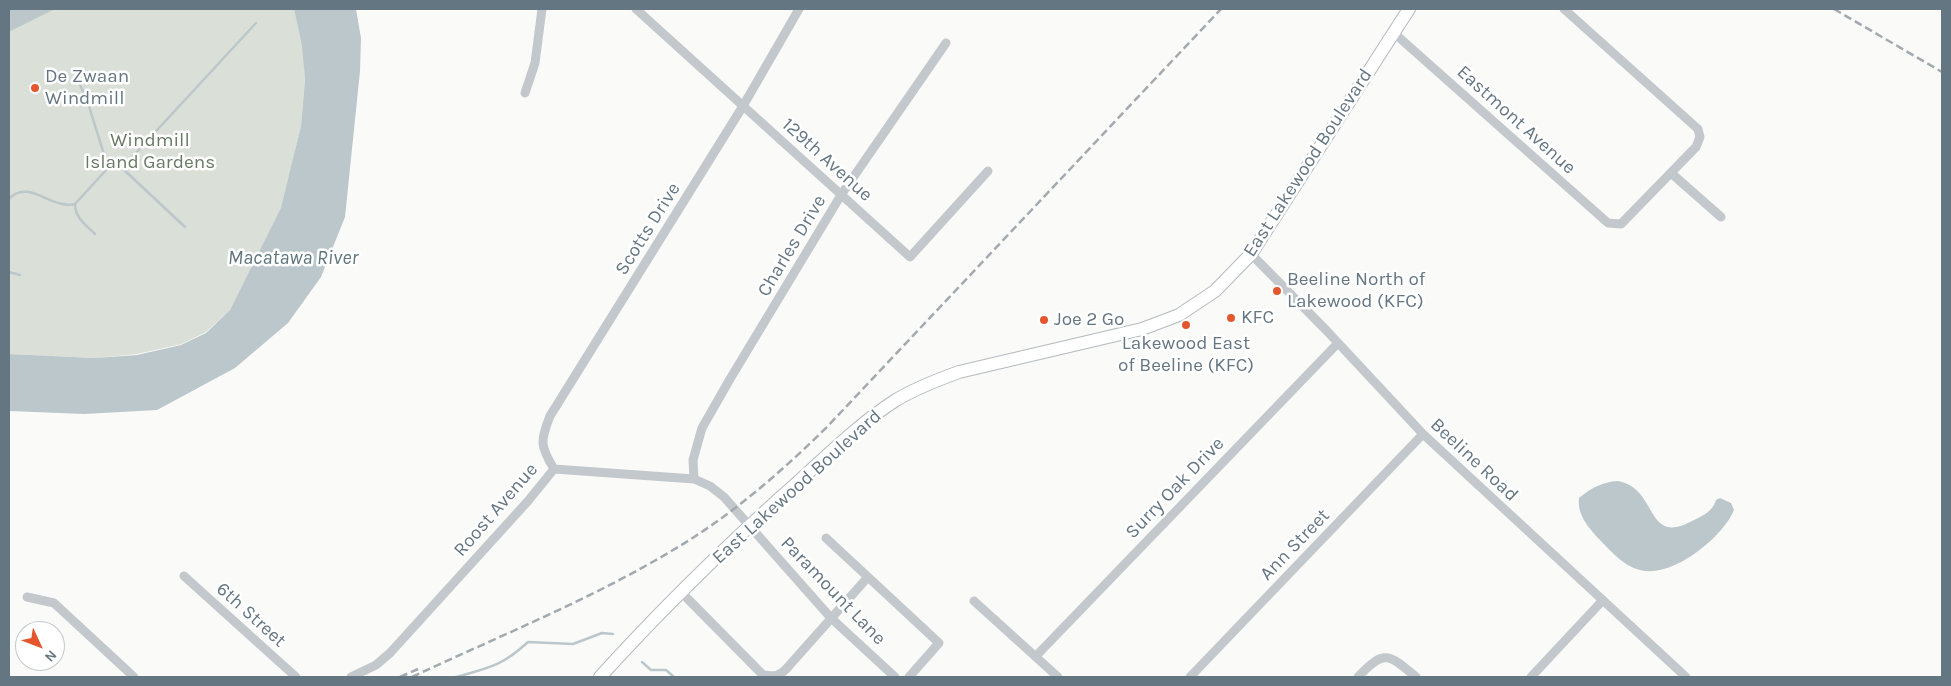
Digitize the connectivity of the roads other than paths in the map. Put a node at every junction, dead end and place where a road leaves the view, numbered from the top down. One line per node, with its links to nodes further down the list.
1 (542, 9): 8 (street)
2 (636, 9): 9 (street, 129th Avenue)
3 (799, 9): 9 (street, Scotts Drive)
4 (1409, 9): 6 (main road, East Lakewood Boulevard)
5 (1564, 9): 11 (street)
6 (1394, 33): 11 (street, Eastmont Avenue); 14 (main road, East Lakewood Boulevard)
7 (946, 43): 12 (street, Charles Drive)
8 (525, 93)
9 (743, 106): 12 (street, 129th Avenue); 17 (street, Scotts Drive)
10 (988, 171): 12 (street, 129th Avenue)
11 (1672, 173): 13 (street)
12 (842, 195): 18 (street, Charles Drive)
13 (1721, 218)
14 (1251, 254): 15 (street, Beeline Road); 19 (main road, East Lakewood Boulevard)
15 (1338, 343): 16 (street, Beeline Road); 28 (street, Surry Oak Drive)
16 (1423, 434): 25 (street, Beeline Road); 36 (street, Ann Street)
17 (554, 469): 18 (street, Roost Avenue); 31 (street, Roost Avenue)
18 (694, 479): 19 (street, Roost Avenue)
19 (750, 526): 23 (main road, East Lakewood Boulevard); 27 (street, Paramount Lane)
20 (826, 538): 22 (street)
21 (184, 576): 30 (street, 6th Street)
22 (868, 577): 27 (street); 34 (street)
23 (680, 592): 27 (street); 32 (main road, East Lakewood Boulevard)
24 (27, 597): 29 (street)
25 (1603, 600): 39 (street); 40 (street, Beeline Road)
26 (974, 601): 28 (street)
27 (832, 618): 33 (street, Paramount Lane)
28 (1036, 656): 35 (street)
29 (134, 677)
30 (296, 677)
31 (351, 677)
32 (600, 677)
33 (895, 677)
34 (908, 677)
35 (1058, 677)
36 (1190, 677)
37 (1358, 677): 38 (street)
38 (1416, 677)
39 (1531, 677)
40 (1686, 677)

